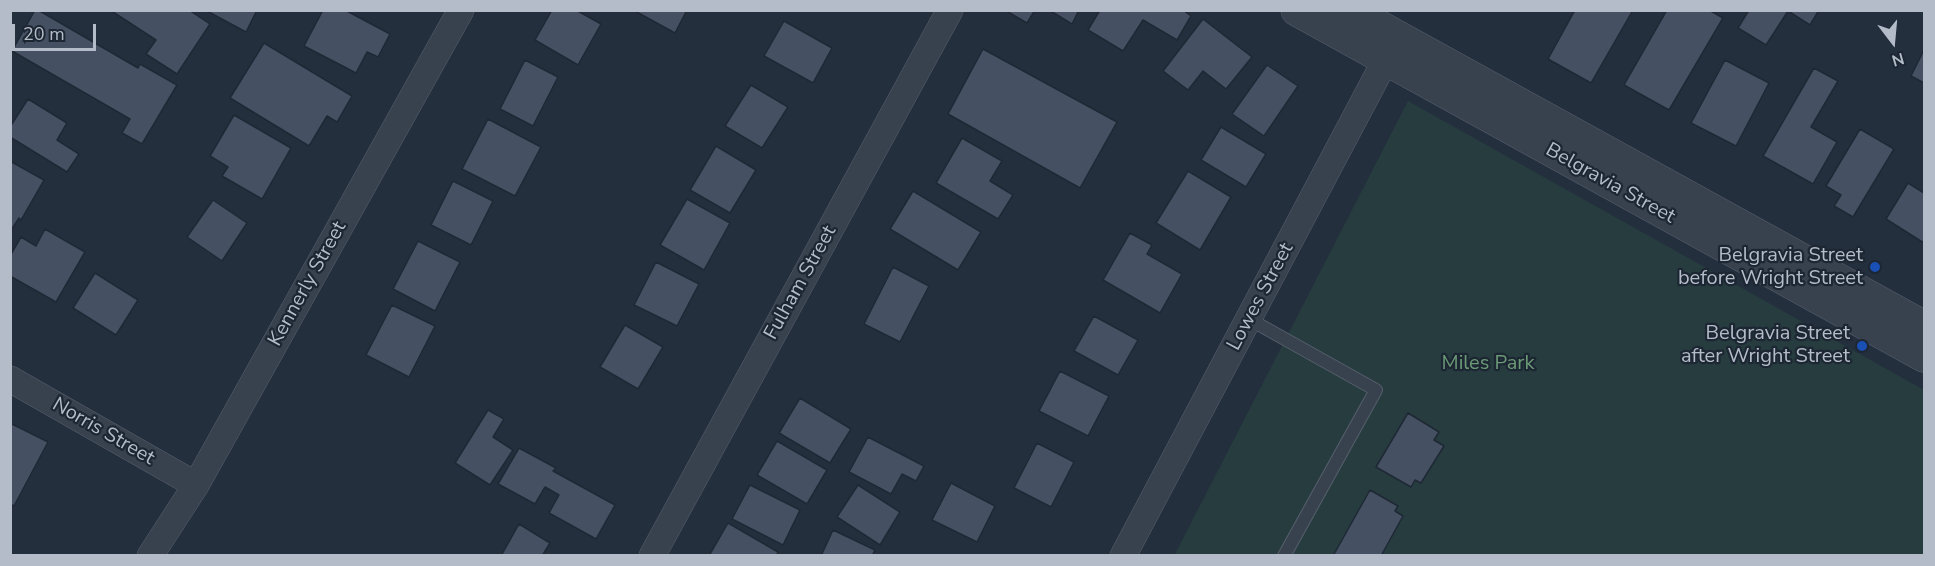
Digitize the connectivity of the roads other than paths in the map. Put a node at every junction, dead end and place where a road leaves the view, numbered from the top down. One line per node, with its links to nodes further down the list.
1 (461, 10): 10 (street, Kennerly Street)
2 (950, 10): 12 (street, Fulham Street)
3 (1297, 10): 5 (street, Belgravia Street)
4 (1349, 10): 5 (street, Belgravia Street)
5 (1392, 49): 6 (street, Lowes Street); 7 (street, Belgravia Street); 8 (street, Belgravia Street)
6 (1249, 319): 13 (street, Lowes Street); 14 (lane)
7 (1924, 327)
8 (1924, 356)
9 (10, 380): 10 (street, Norris Street)
10 (196, 485): 11 (street, Kennerly Street)
11 (150, 555)
12 (652, 555)
13 (1123, 555)
14 (1284, 555)

